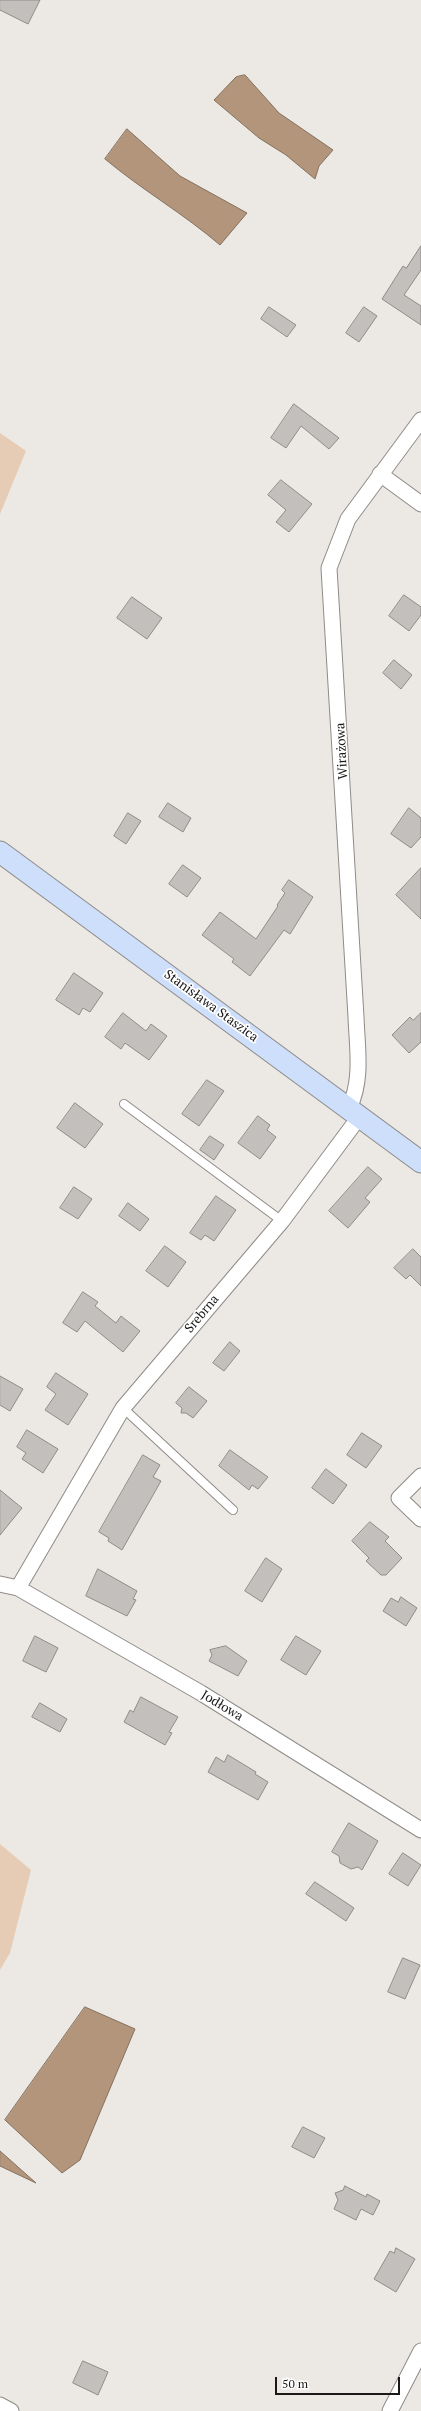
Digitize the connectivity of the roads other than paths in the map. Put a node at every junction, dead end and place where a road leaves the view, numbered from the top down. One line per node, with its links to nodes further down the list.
1 (421, 420): 2 (street, Wirażowa)
2 (380, 474): 3 (street); 6 (street, Wirażowa)
3 (421, 504)
4 (0, 852): 6 (street, Stanisława Staszica)
5 (124, 1104): 8 (lane)
6 (355, 1112): 7 (street, Stanisława Staszica); 8 (street, Srebrna)
7 (421, 1162)
8 (282, 1221): 9 (street, Srebrna)
9 (123, 1408): 11 (lane); 14 (street, Srebrna)
10 (421, 1476): 12 (street)
11 (233, 1510)
12 (421, 1519)
13 (0, 1584): 14 (street, Jodłowa)
14 (18, 1588): 15 (street, Jodłowa)
15 (421, 1830)
16 (421, 2351): 19 (street)
17 (0, 2405): 18 (street)
18 (11, 2411)
19 (390, 2411)

